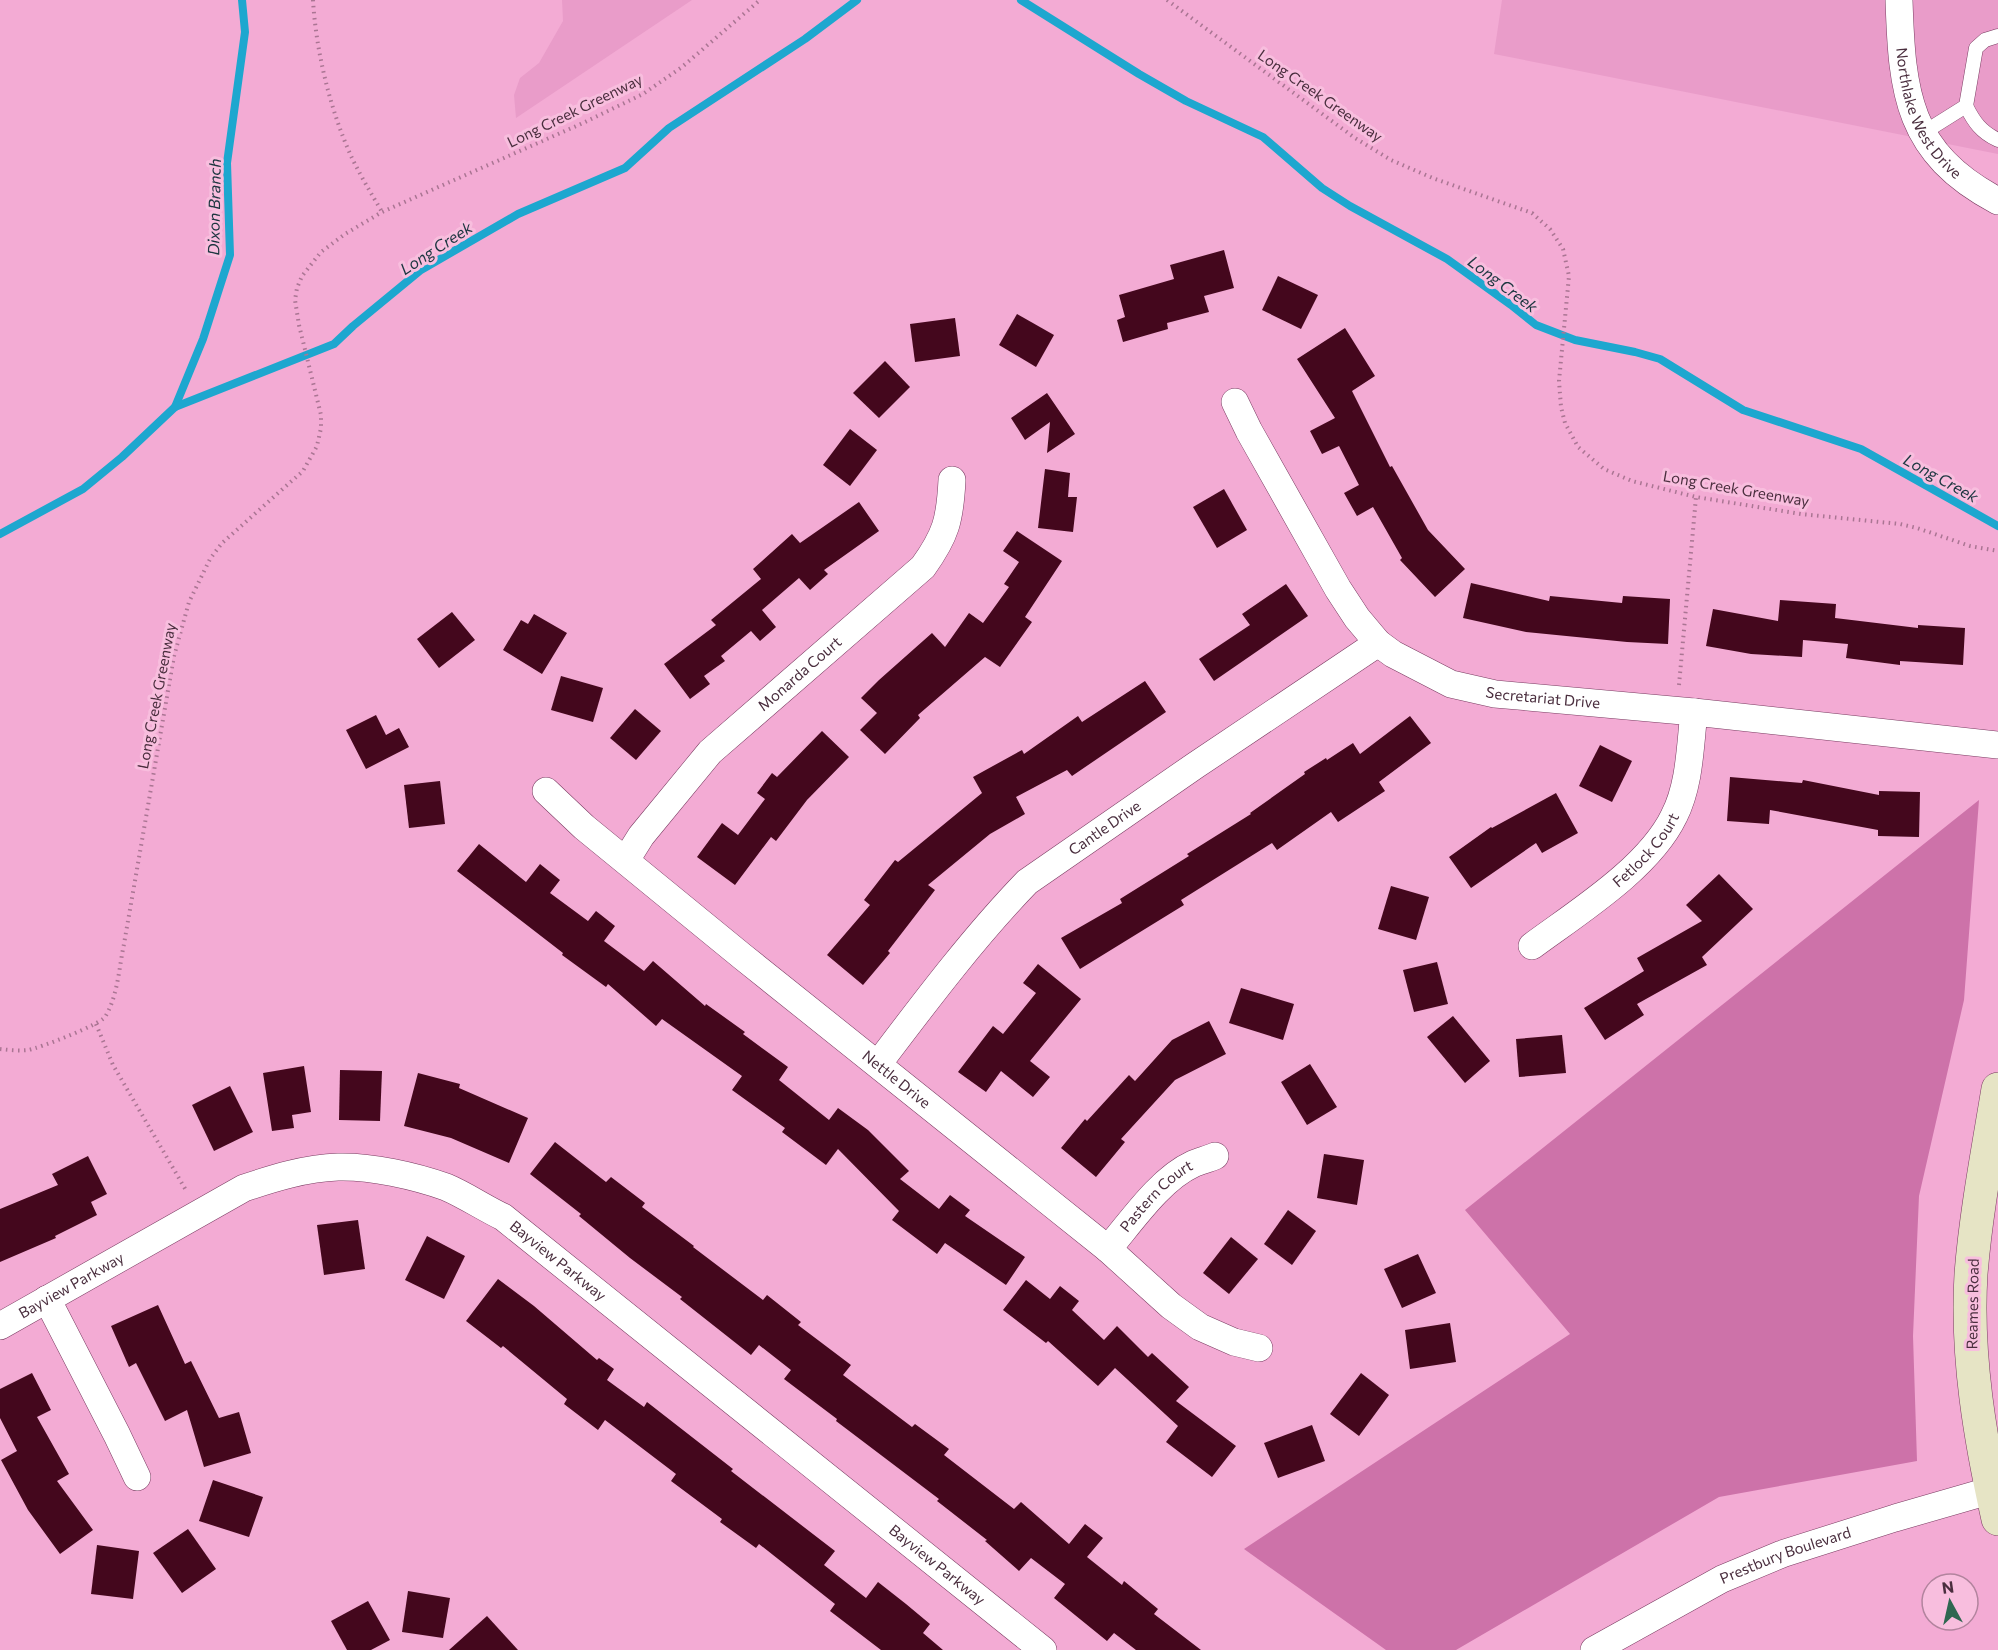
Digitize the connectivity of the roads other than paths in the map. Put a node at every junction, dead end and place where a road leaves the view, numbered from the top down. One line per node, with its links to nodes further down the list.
1 (1899, 0): 4 (street, Northlake West Drive)
2 (1998, 36): 3 (lane)
3 (1966, 106): 4 (lane); 5 (lane)
4 (1923, 132): 6 (street, Northlake West Drive)
5 (1998, 140)
6 (1998, 201)
7 (1235, 402): 9 (street, Secretariat Drive)
8 (952, 480): 13 (street, Monarda Court)
9 (1378, 643): 10 (street, Secretariat Drive); 15 (street, Cantle Drive)
10 (1695, 712): 11 (street, Secretariat Drive); 14 (street, Fetlock Court)
11 (1998, 745)
12 (546, 791): 13 (street, Nettle Drive)
13 (626, 860): 15 (street, Nettle Drive)
14 (1532, 946)
15 (878, 1064): 18 (street, Nettle Drive)
16 (1998, 1089): 23 (main road, Reames Road)
17 (1215, 1156): 18 (street, Pastern Court)
18 (1108, 1249): 21 (street, Nettle Drive)
19 (46, 1299): 20 (street, Bayview Parkway); 22 (street); 24 (street, Bayview Parkway)
20 (0, 1326)
21 (1259, 1348)
22 (137, 1477)
23 (1996, 1496): 25 (street, Prestbury Boulevard)
24 (1043, 1650)
25 (1594, 1650)

